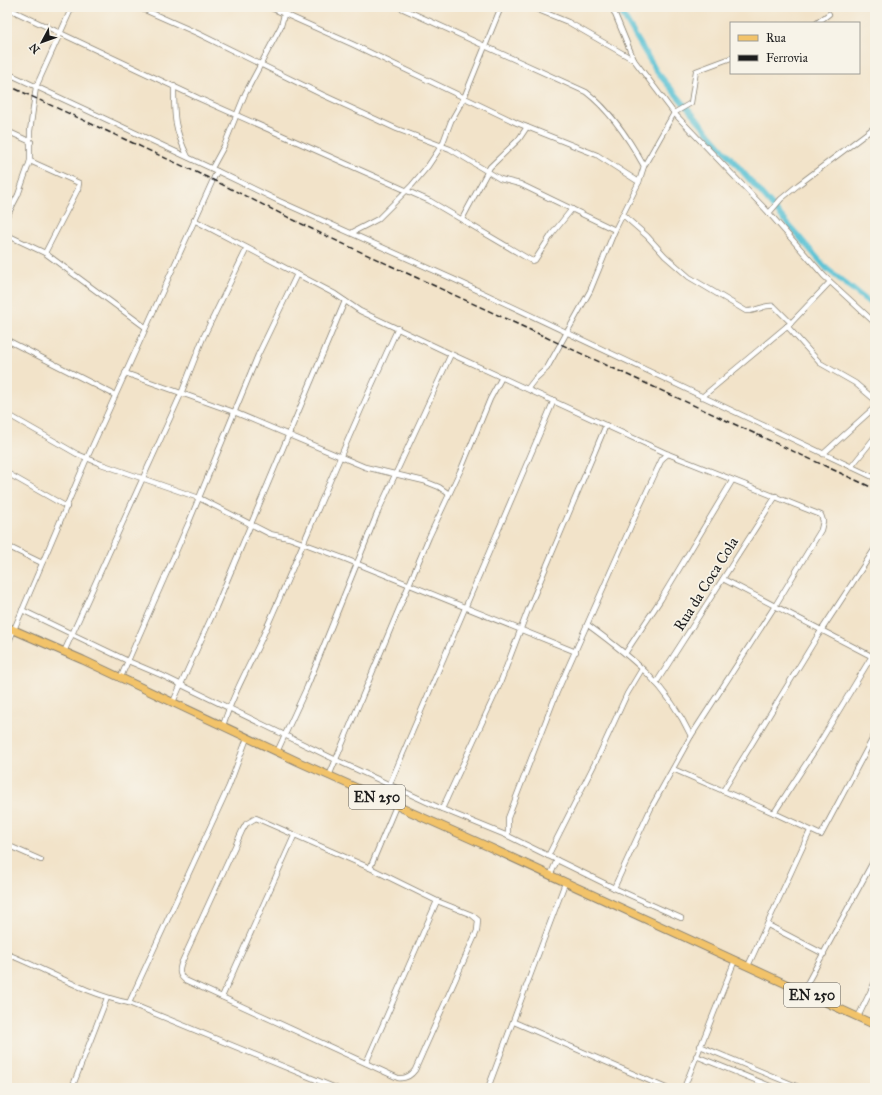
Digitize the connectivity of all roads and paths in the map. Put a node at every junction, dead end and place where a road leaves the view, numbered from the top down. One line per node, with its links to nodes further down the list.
1 (72, 7): 13 (street)
2 (138, 7): 17 (street)
3 (269, 7): 10 (street)
4 (286, 7): 10 (street)
5 (399, 7): 14 (street)
6 (501, 7): 14 (street)
7 (531, 7): 16 (street)
8 (612, 7): 16 (street)
9 (7, 8): 13 (street)
10 (283, 13): 17 (street); 21 (street)
11 (829, 14): 12 (street)
12 (818, 22)
13 (61, 34): 19 (street); 20 (street)
14 (485, 47): 21 (street); 31 (street)
15 (730, 58): 22 (street)
16 (634, 60): 22 (street)
17 (262, 65): 23 (street); 28 (street)
18 (7, 73): 20 (street)
19 (174, 86): 23 (street); 29 (street)
20 (36, 87): 27 (street); 29 (street)
21 (464, 98): 24 (street); 28 (street)
22 (674, 113): 31 (street); 37 (street)
23 (237, 115): 32 (street); 35 (street)
24 (527, 127): 33 (street); 34 (street)
25 (875, 127): 37 (street)
26 (7, 131): 27 (street)
27 (31, 142): 30 (street)
28 (442, 145): 33 (street); 35 (street)
29 (188, 157): 32 (street)
30 (30, 161): 39 (street); 46 (street)
31 (644, 166): 34 (street)
32 (215, 169): 41 (street); 43 (street)
33 (486, 172): 36 (street); 40 (street)
34 (639, 182): 38 (street)
35 (407, 191): 40 (street); 43 (street)
36 (572, 210): 40 (street); 42 (street)
37 (769, 213): 48 (street)
38 (623, 215): 42 (street); 51 (street)
39 (7, 216)
40 (462, 219)
41 (194, 220): 45 (street); 52 (street)
42 (615, 230): 54 (street)
43 (353, 232): 54 (street)
44 (7, 235): 46 (street)
45 (247, 248): 47 (street); 60 (street)
46 (45, 253): 52 (street)
47 (297, 274): 49 (street); 66 (street)
48 (830, 282): 50 (street); 51 (street)
49 (345, 301): 53 (street); 69 (street)
50 (875, 323)
51 (789, 324): 62 (street); 64 (street)
52 (145, 327): 57 (street)
53 (398, 328): 56 (street); 73 (street)
54 (566, 333): 59 (street); 62 (street)
55 (7, 340): 61 (street)
56 (451, 354): 58 (street); 77 (street)
57 (125, 373): 60 (street); 61 (street)
58 (502, 377): 59 (street); 81 (street)
59 (528, 388): 63 (street)
60 (181, 394): 66 (street); 79 (street)
61 (115, 395): 74 (street)
62 (702, 397): 72 (street)
63 (554, 400): 68 (street); 94 (street)
64 (875, 400)
65 (875, 406): 72 (street)
66 (234, 412): 69 (street); 83 (street)
67 (7, 414): 74 (street)
68 (606, 424): 71 (street); 98 (street)
69 (288, 434): 73 (street); 85 (street)
70 (875, 437): 75 (street)
71 (668, 454): 80 (street); 96 (street)
72 (823, 454): 75 (street)
73 (341, 456): 77 (street); 86 (street)
74 (87, 458): 79 (street); 84 (street)
75 (851, 467): 78 (street)
76 (7, 473): 84 (street)
77 (396, 474): 81 (street); 90 (street)
78 (875, 478)
79 (142, 479): 83 (street); 100 (street)
80 (732, 481): 82 (street); 105 (street)
81 (449, 494): 92 (street)
82 (776, 496): 91 (street, Rua da Coca Cola); 93 (street)
83 (199, 498): 85 (street); 107 (street)
84 (67, 507): 89 (street)
85 (250, 524): 86 (street); 111 (street)
86 (303, 543): 90 (street); 113 (street)
87 (7, 546): 89 (street)
88 (874, 550): 99 (street)
89 (42, 563): 95 (street)
90 (356, 564): 92 (street); 116 (street)
91 (723, 579): 93 (street); 110 (street, Rua da Coca Cola)
92 (409, 586): 94 (street); 120 (street)
93 (775, 606): 99 (street); 117 (street)
94 (464, 608): 98 (street); 123 (street)
95 (22, 610): 97 (street); 100 (street)
96 (588, 625): 104 (street); 105 (street)
97 (10, 629): 101 (street); 103 (main road, EN 250)
98 (522, 630): 104 (street); 127 (street)
99 (822, 630): 106 (street); 124 (street)
100 (73, 634): 103 (street); 107 (street)
101 (7, 646)
102 (875, 650): 106 (street)
103 (64, 652): 109 (main road, EN 250)
104 (576, 652): 131 (street)
105 (626, 652): 108 (street)
106 (874, 657): 128 (street)
107 (128, 661): 109 (street); 111 (street)
108 (642, 668): 110 (street); 133 (street)
109 (120, 678): 112 (main road, EN 250)
110 (656, 683): 117 (street)
111 (180, 685): 112 (street); 113 (street)
112 (173, 702): 114 (main road, EN 250)
113 (228, 708): 114 (street); 116 (street)
114 (223, 726): 118 (main road, EN 250)
115 (875, 734): 129 (street)
116 (284, 735): 119 (street); 120 (street)
117 (691, 736): 121 (street)
118 (247, 738): 119 (main road, EN 250); 152 (street)
119 (277, 752): 122 (main road, EN 250)
120 (336, 760): 122 (street); 123 (street)
121 (673, 769): 124 (street); 140 (street)
122 (329, 776): 125 (main road, EN 250)
123 (390, 785): 125 (street); 127 (street)
124 (723, 791): 128 (street)
125 (383, 800): 126 (main road, EN 250)
126 (396, 806): 137 (street); 138 (main road, EN 250)
127 (442, 809): 131 (street)
128 (774, 813): 129 (street)
129 (810, 831): 143 (street)
130 (294, 836): 137 (street); 150 (street); 150 (street)
131 (508, 836): 133 (street)
132 (7, 845): 135 (street)
133 (548, 856): 136 (street)
134 (875, 858): 145 (street)
135 (41, 860)
136 (557, 860): 138 (street); 140 (street)
137 (370, 868): 141 (street)
138 (550, 876): 139 (main road, EN 250)
139 (566, 883): 146 (main road, EN 250); 154 (street)
140 (614, 888): 142 (street)
141 (437, 901): 158 (street); 158 (street)
142 (681, 918)
143 (768, 925): 145 (street); 147 (street)
144 (7, 954): 151 (street)
145 (824, 954): 149 (street)
146 (735, 960): 147 (main road, EN 250); 156 (street)
147 (748, 966): 149 (main road, EN 250)
148 (875, 982): 153 (street)
149 (803, 991): 153 (main road, EN 250)
150 (222, 997): 158 (street)
151 (107, 998): 152 (street); 159 (street)
152 (129, 1003): 160 (street)
153 (858, 1016): 155 (main road, EN 250)
154 (514, 1022): 161 (street); 162 (street)
155 (875, 1025)
156 (700, 1046): 157 (street); 165 (street)
157 (696, 1056): 163 (street); 164 (street)
158 (366, 1062)
159 (72, 1088)
160 (336, 1088)
161 (488, 1088)
162 (666, 1088)
163 (684, 1088)
164 (775, 1088)
165 (801, 1088)

